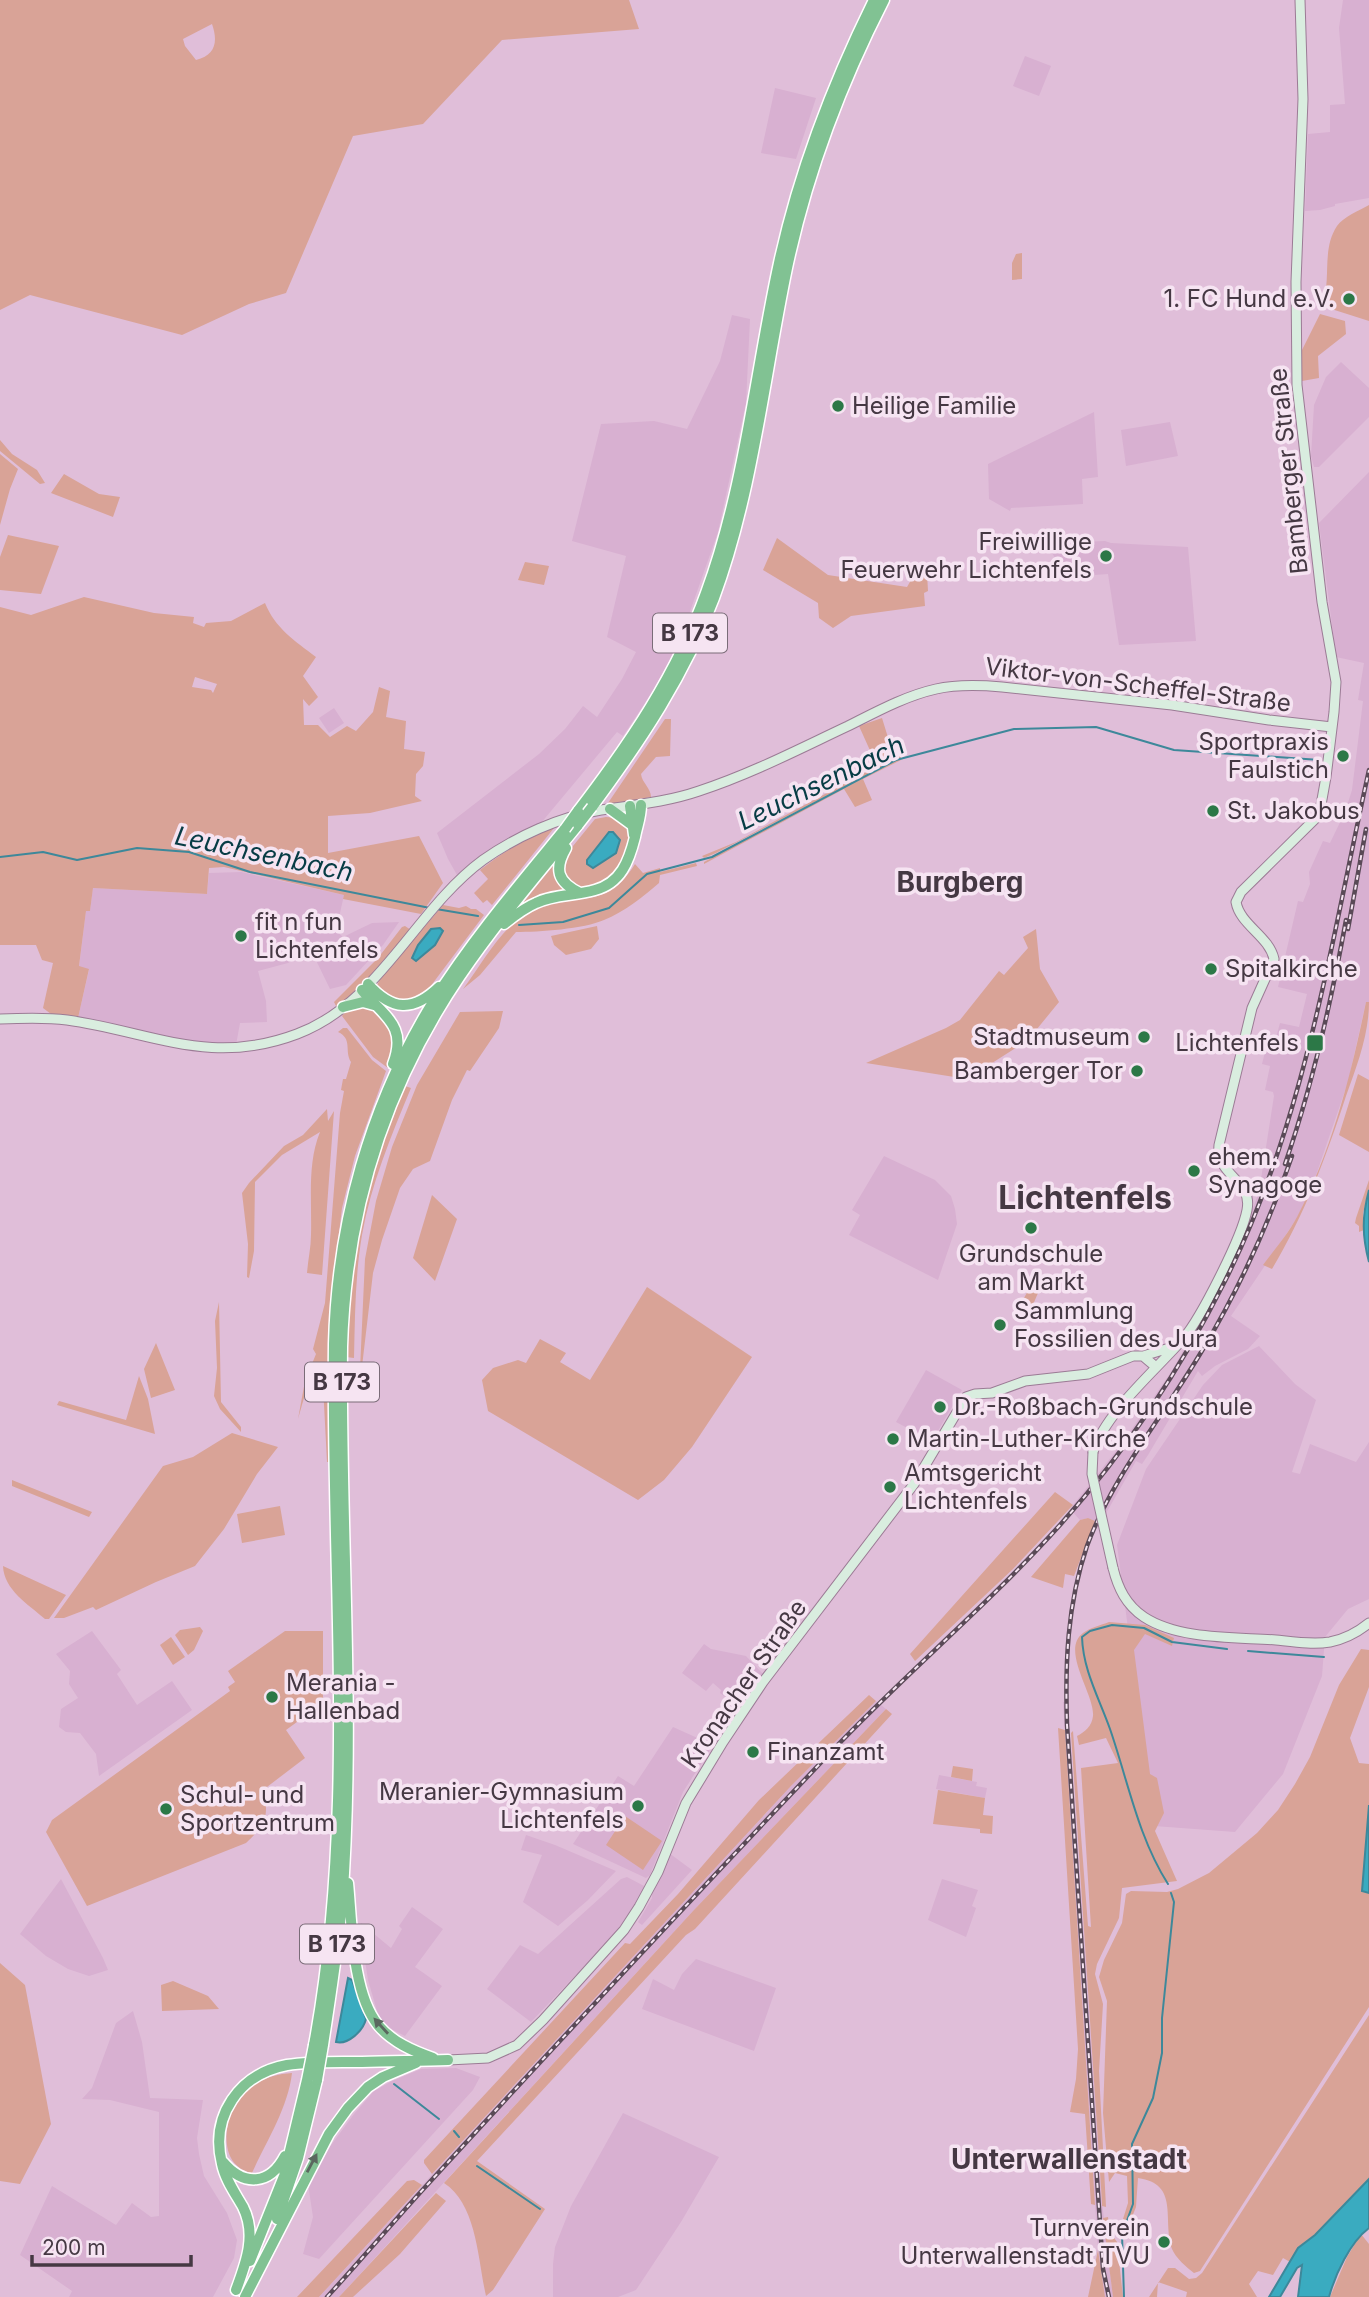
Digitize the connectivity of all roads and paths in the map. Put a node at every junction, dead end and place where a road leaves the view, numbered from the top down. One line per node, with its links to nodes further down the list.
1 (874, 0): 4 (highway, B 173)
2 (884, 0): 4 (highway, B 173)
3 (1300, 0): 6 (street, Bamberger Straße)
4 (758, 402): 5 (highway, B 173)
5 (753, 431): 9 (highway, B 173, bridge); 13 (highway, B 173, bridge)
6 (1332, 727): 7 (street, Viktor-von-Scheffel-Straße); 19 (street, Bamberger Straße)
7 (635, 806): 8 (street, Viktor-von-Scheffel-Straße); 10 (highway)
8 (610, 809): 10 (highway); 14 (street, Viktor-von-Scheffel-Straße)
9 (578, 825): 11 (highway); 12 (highway, B 173)
10 (633, 831): 11 (highway)
11 (580, 893): 12 (highway)
12 (488, 937): 23 (highway, B 173)
13 (451, 975): 14 (highway); 18 (highway, B 173)
14 (365, 987): 15 (street, Viktor-von-Scheffel-Straße); 16 (highway)
15 (343, 1007): 16 (highway); 17 (street, Viktor-von-Scheffel-Straße)
16 (378, 1007): 18 (highway)
17 (0, 1019)
18 (382, 1102): 24 (highway, B 173)
19 (1177, 1345): 20 (street); 21 (street)
20 (1143, 1356): 21 (street); 26 (street, Kronacher Straße)
21 (1156, 1367): 22 (street, bridge)
22 (1369, 1623)
23 (344, 1842): 24 (highway, B 173); 26 (highway, one-way to 23)
24 (318, 2045): 27 (highway, B 173, bridge)
25 (426, 2060): 26 (highway); 29 (highway); 30 (highway, one-way to 25)
26 (443, 2060)
27 (312, 2080): 28 (highway, B 173); 30 (highway, B 173)
28 (294, 2137): 29 (highway); 31 (highway, B 173)
29 (220, 2157): 31 (highway)
30 (259, 2267): 31 (highway, B 173)
31 (238, 2295)

